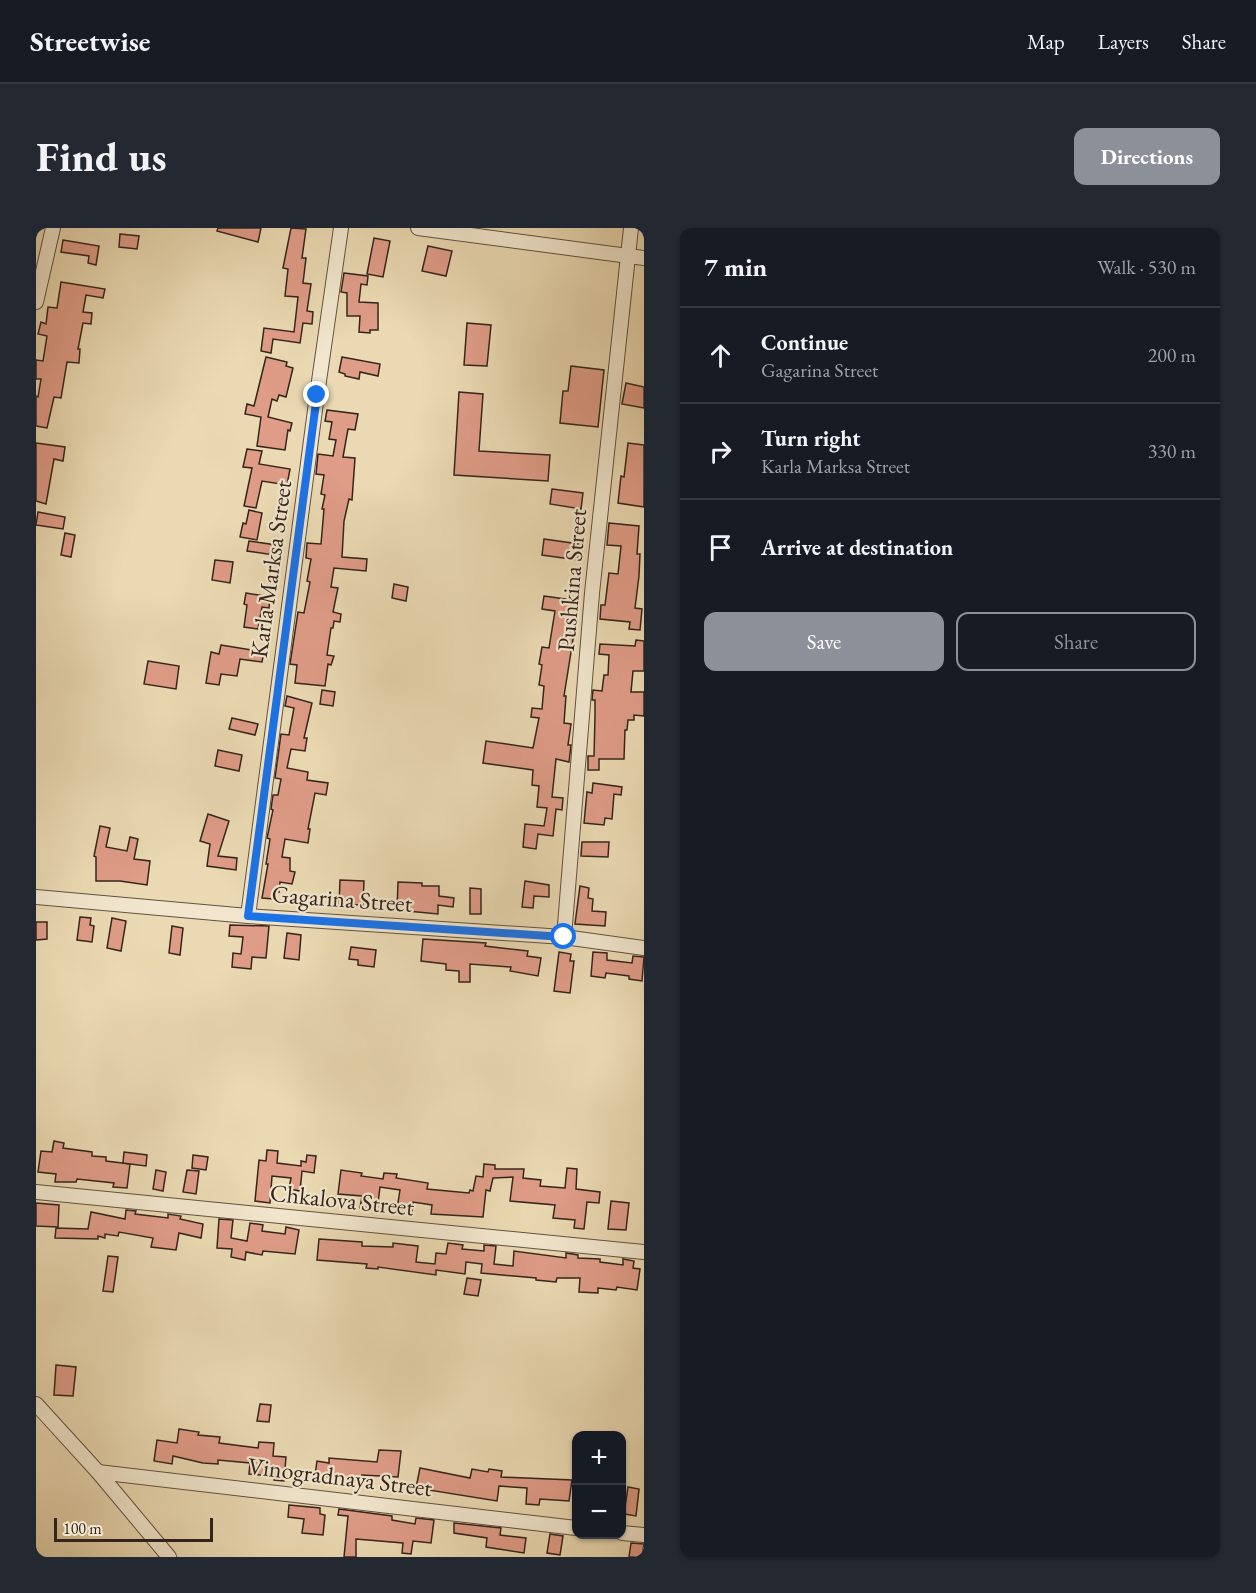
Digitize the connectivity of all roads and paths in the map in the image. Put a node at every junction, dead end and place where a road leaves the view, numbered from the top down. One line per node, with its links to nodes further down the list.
1 (53, 228): 7 (street)
2 (341, 228): 9 (street, Karla Marksa Street)
3 (418, 228): 5 (street)
4 (631, 228): 5 (street, Pushkina Street)
5 (628, 256): 6 (street); 10 (street, Pushkina Street)
6 (644, 258)
7 (36, 302)
8 (36, 897): 9 (street, Gagarina Street)
9 (248, 916): 10 (street, Gagarina Street)
10 (564, 937): 11 (street, Gagarina Street)
11 (644, 948)
12 (36, 1192): 13 (street, Chkalova Street)
13 (644, 1252)
14 (36, 1404): 15 (street)
15 (98, 1472): 16 (street, Vinogradnaya Street); 19 (street)
16 (572, 1527)
17 (626, 1533): 18 (street)
18 (644, 1535)
19 (169, 1557)

